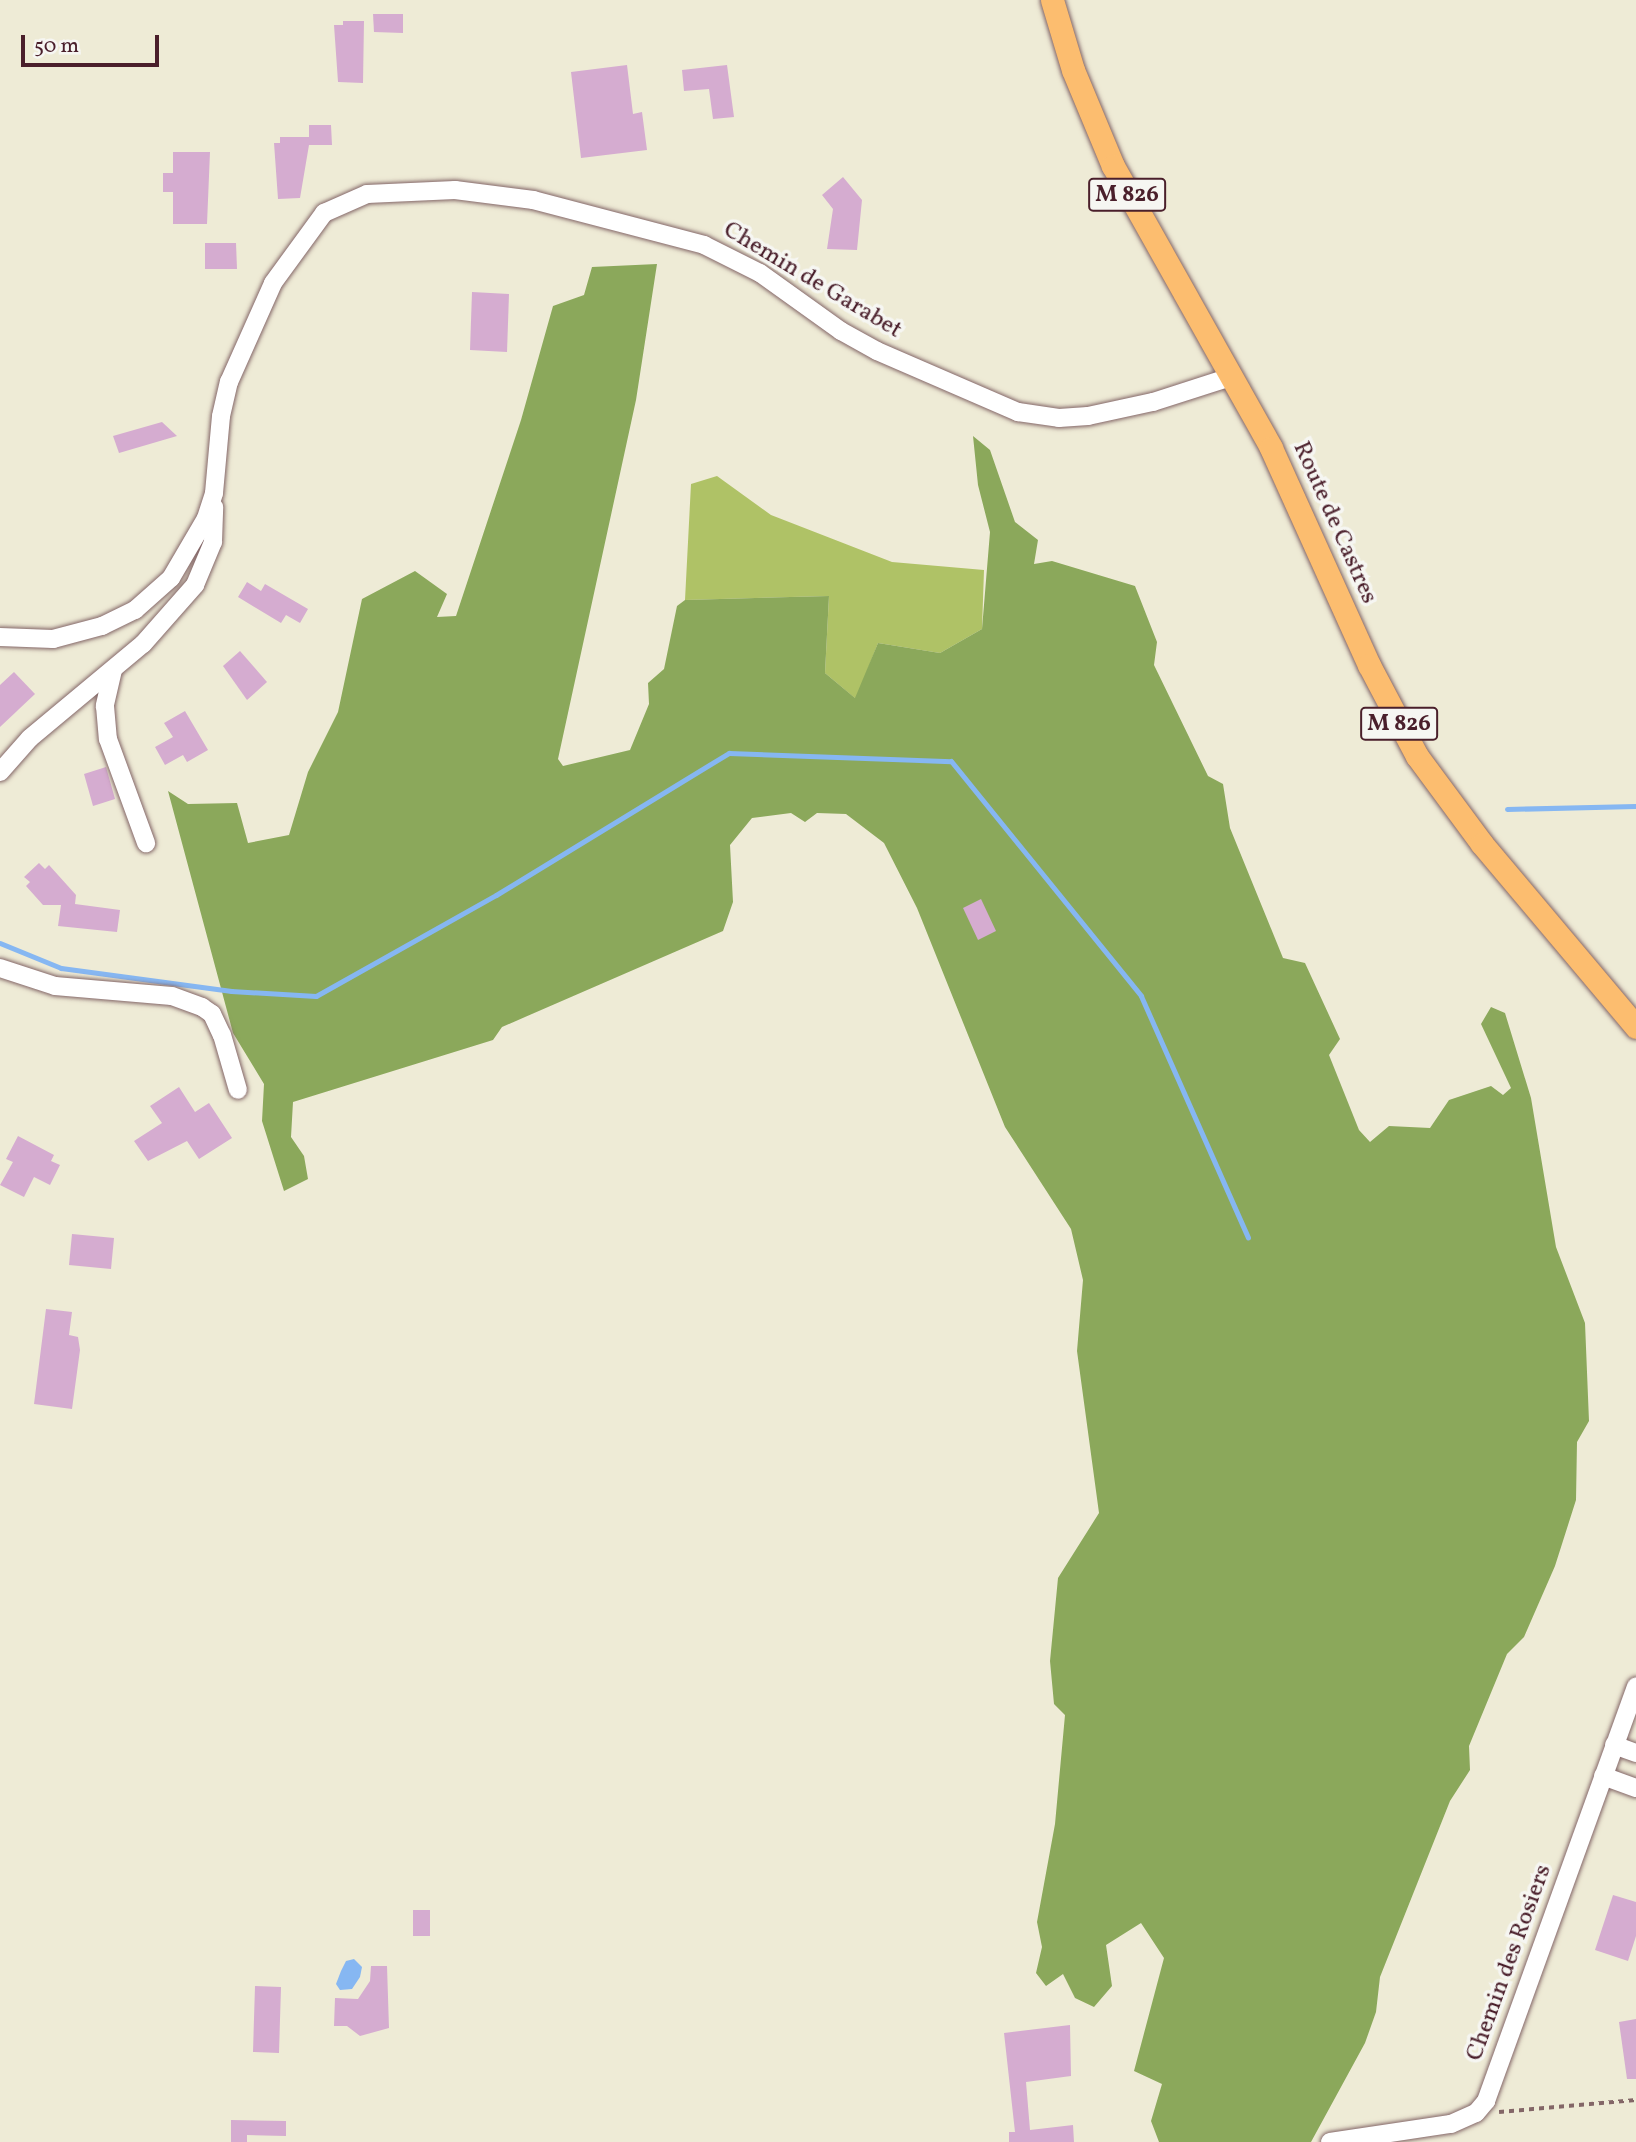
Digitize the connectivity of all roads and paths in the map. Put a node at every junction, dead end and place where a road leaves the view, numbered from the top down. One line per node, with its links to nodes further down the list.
1 (1052, 0): 2 (main road, Route de Castres / M 826)
2 (1231, 377): 3 (street, Chemin de Garabet); 9 (main road, Route de Castres / M 826)
3 (214, 494): 4 (street, Chemin de Garabet); 5 (street)
4 (0, 638)
5 (113, 670): 6 (street); 7 (street)
6 (0, 772)
7 (146, 843)
8 (0, 968): 10 (street)
9 (1636, 1027)
10 (238, 1090)
11 (1636, 1686): 12 (street, Chemin des Rosiers)
12 (1615, 1745): 13 (street); 14 (street, Chemin des Rosiers)
13 (1636, 1753)
14 (1605, 1772): 15 (street); 16 (street); 18 (street, Chemin des Rosiers)
15 (1636, 1778)
16 (1636, 1788)
17 (1636, 2100): 18 (path)
18 (1476, 2113): 19 (street)
19 (1330, 2142)

